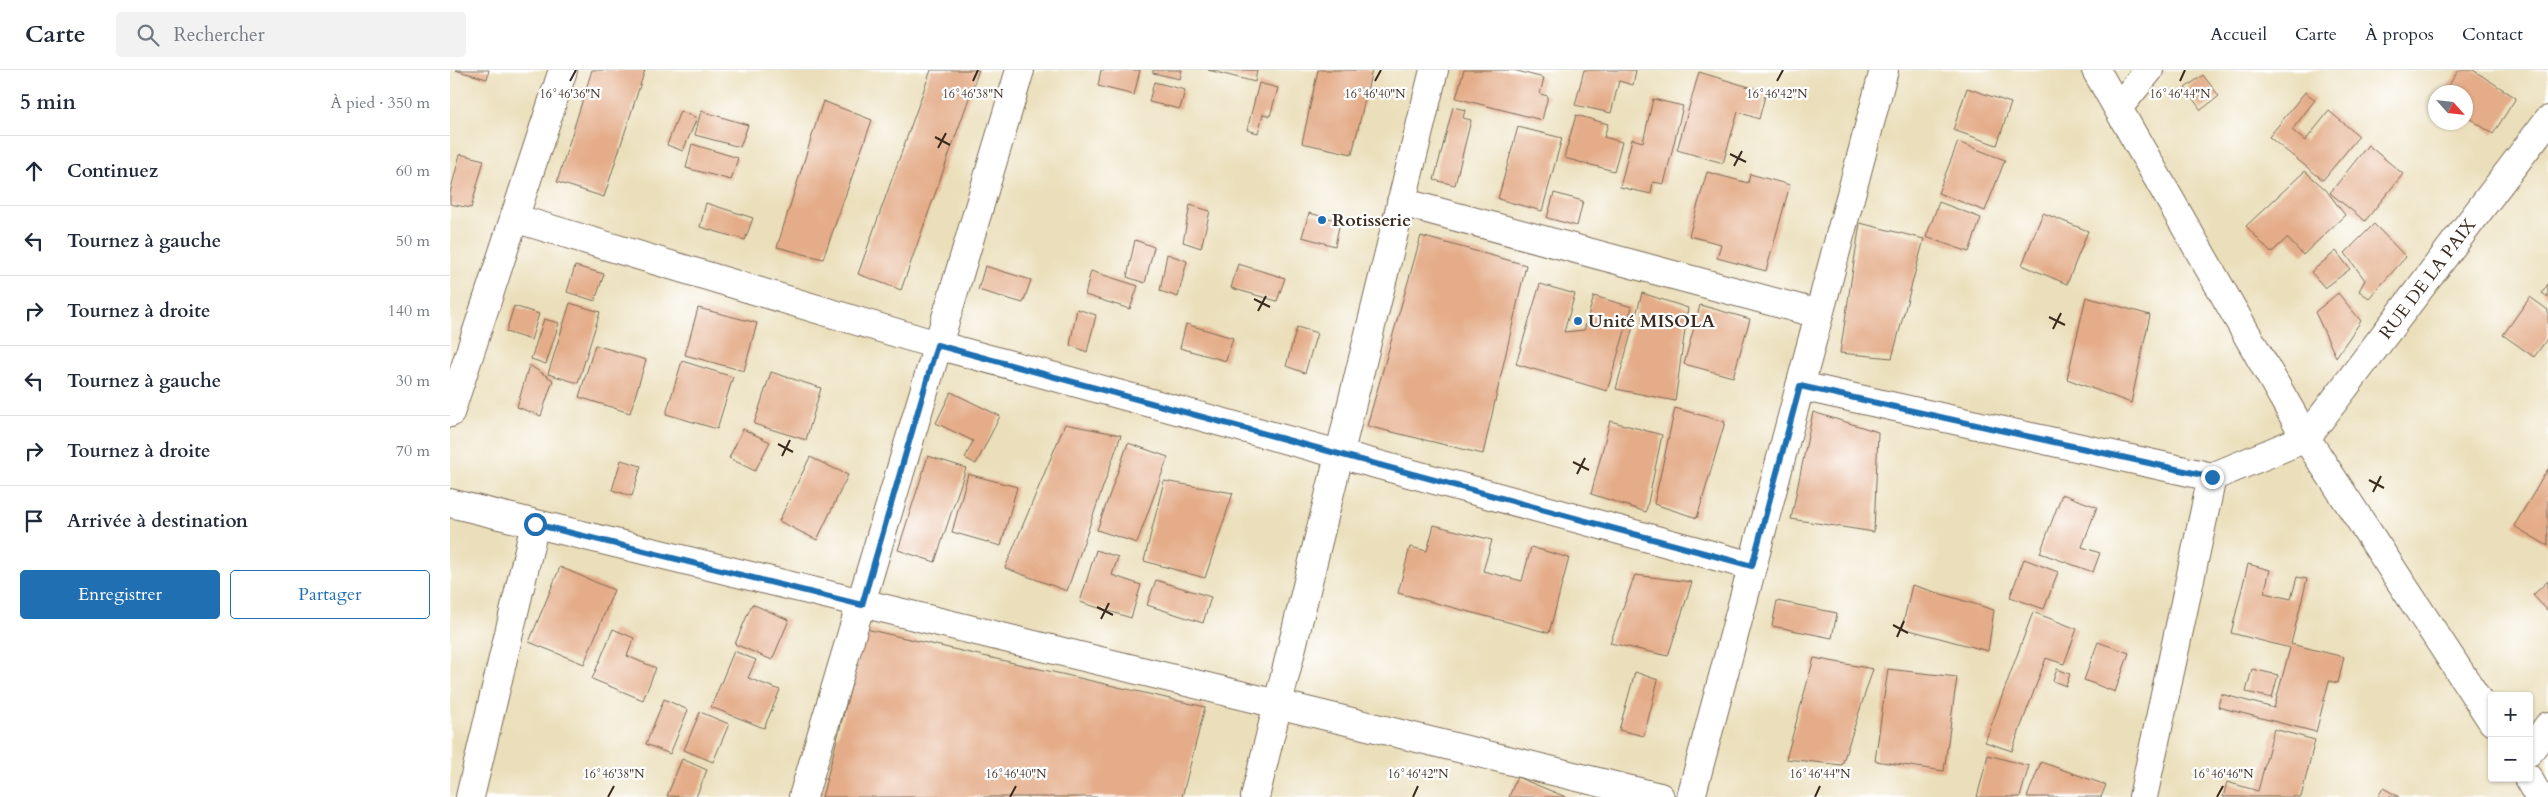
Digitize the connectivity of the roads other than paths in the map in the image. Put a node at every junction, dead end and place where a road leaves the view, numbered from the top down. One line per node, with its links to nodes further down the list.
1 (563, 70): 10 (street)
2 (1020, 70): 12 (street)
3 (1434, 70): 9 (street)
4 (1884, 70): 11 (street)
5 (2096, 70): 7 (street)
6 (2149, 70): 7 (street)
7 (2118, 108): 15 (street)
8 (2546, 127): 15 (street, RUE DE LA PAIX)
9 (1401, 202): 11 (street); 16 (street)
10 (514, 218): 12 (street); 14 (street)
11 (1819, 314): 13 (street)
12 (937, 345): 16 (street); 21 (street)
13 (1800, 386): 17 (street); 20 (street)
14 (450, 413)
15 (2306, 438): 17 (street); 23 (street)
16 (1339, 454): 20 (street); 22 (street)
17 (2212, 477): 32 (street)
18 (450, 503): 19 (street)
19 (535, 524): 21 (street); 27 (street)
20 (1752, 566): 31 (street)
21 (862, 605): 22 (street); 28 (street)
22 (1278, 705): 29 (street); 30 (street)
23 (2488, 715)
24 (2548, 726): 25 (street)
25 (2533, 747)
26 (2530, 782): 33 (street)
27 (470, 797)
28 (803, 797)
29 (1254, 797)
30 (1660, 797)
31 (1692, 797)
32 (2144, 797)
33 (2539, 797)

